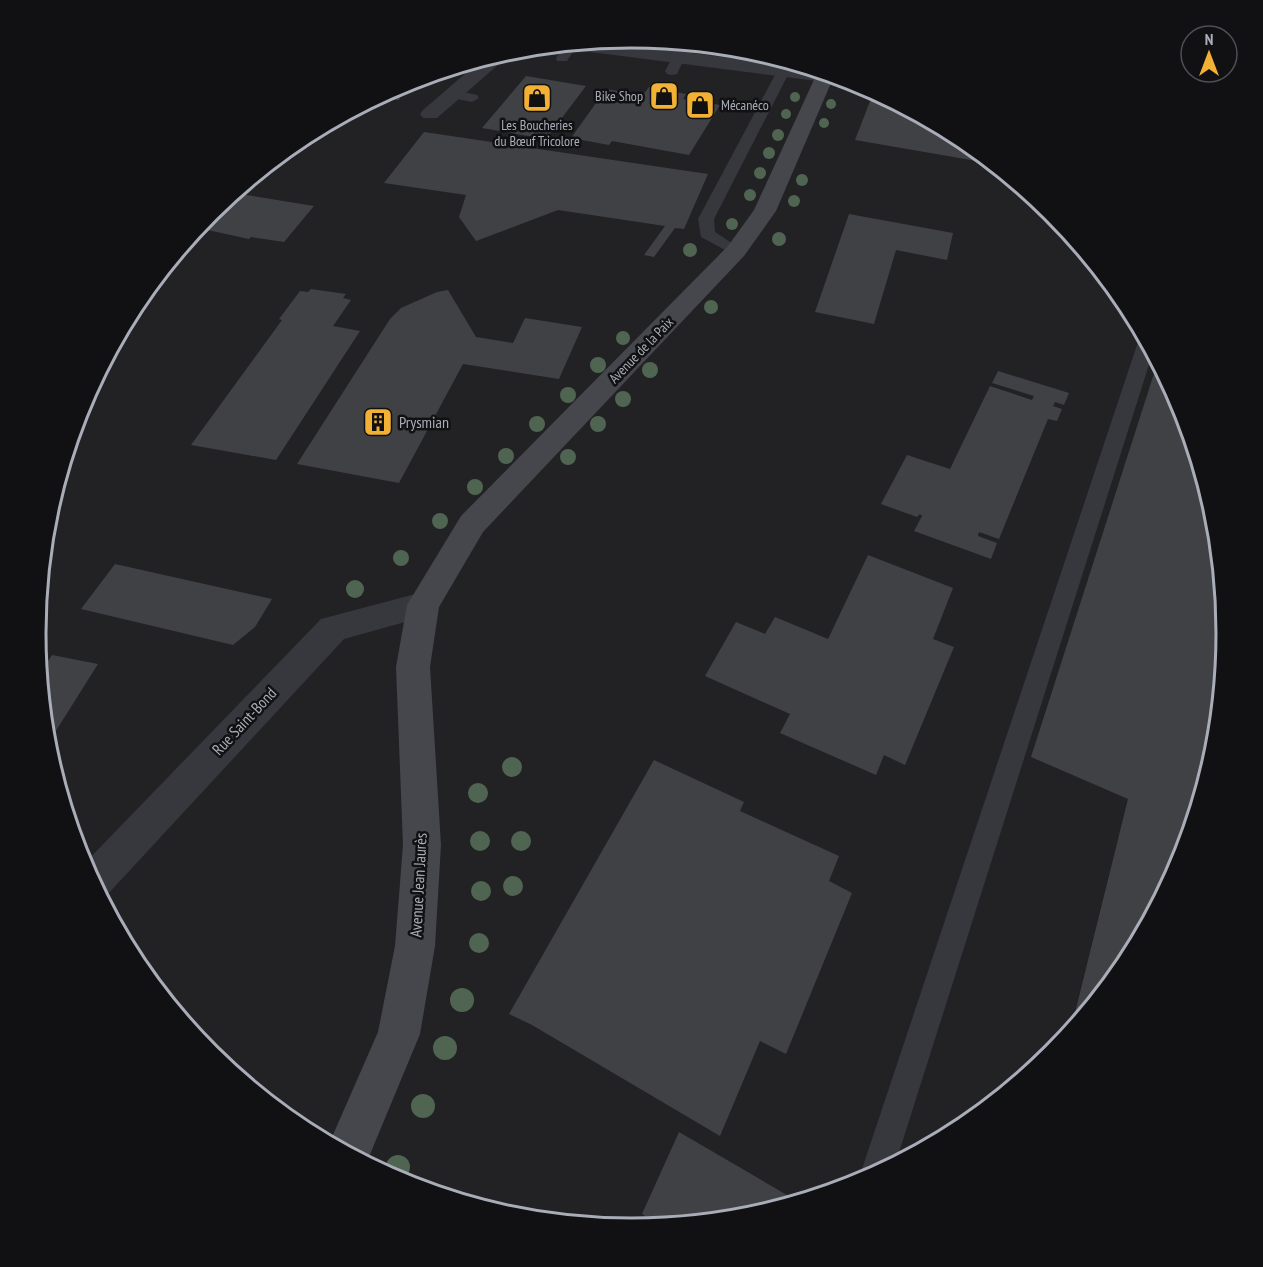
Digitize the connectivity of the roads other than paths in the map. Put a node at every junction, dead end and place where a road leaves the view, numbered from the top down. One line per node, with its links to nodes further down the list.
1 (587, 51): 2 (street)
2 (773, 66)
3 (484, 67): 6 (street)
4 (785, 69): 9 (lane)
5 (822, 81): 9 (main road, Avenue de la Paix)
6 (452, 94): 7 (lane); 8 (street)
7 (472, 98)
8 (430, 114)
9 (736, 251): 11 (main road, Avenue de la Paix)
10 (1144, 353): 14 (lane)
11 (423, 605): 12 (street, Rue Saint-Bond); 13 (main road, Avenue Jean Jaurès)
12 (99, 875)
13 (350, 1146)
14 (880, 1163)

